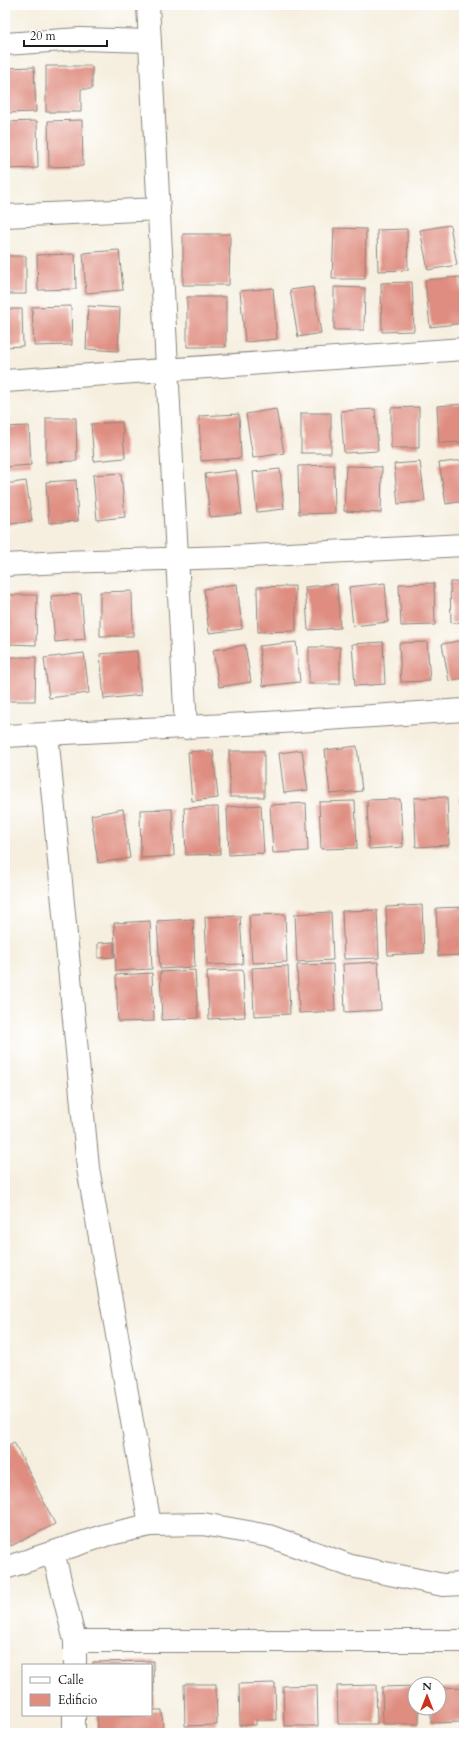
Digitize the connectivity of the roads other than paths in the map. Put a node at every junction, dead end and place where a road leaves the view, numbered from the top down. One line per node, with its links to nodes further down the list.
1 (148, 5): 2 (street)
2 (150, 41): 3 (street); 4 (street)
3 (5, 44)
4 (159, 209): 5 (street); 7 (street)
5 (5, 216)
6 (464, 349): 7 (street)
7 (167, 370): 8 (street); 10 (street)
8 (5, 381)
9 (464, 545): 10 (street)
10 (177, 559): 11 (street); 13 (street)
11 (5, 565)
12 (464, 710): 13 (street)
13 (186, 728): 14 (street)
14 (47, 734): 15 (street); 16 (street)
15 (5, 736)
16 (150, 1525): 17 (street); 19 (street)
17 (53, 1552): 18 (street); 21 (street)
18 (5, 1568)
19 (464, 1584)
20 (464, 1640): 21 (street)
21 (75, 1641): 22 (street)
22 (75, 1664)
23 (74, 1716): 24 (street)
24 (74, 1733)

